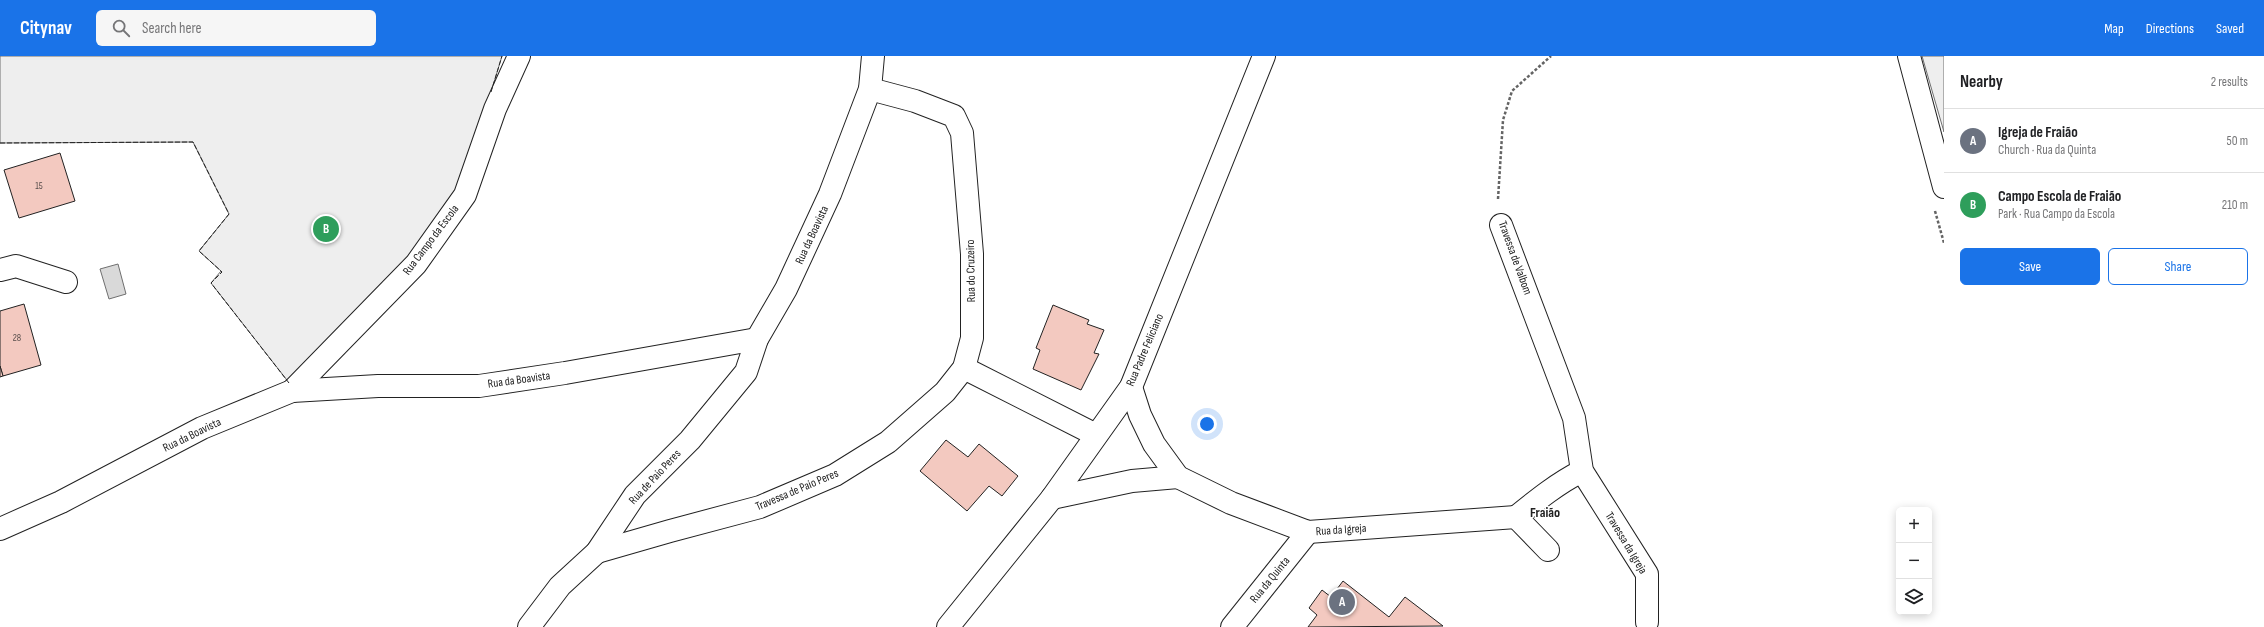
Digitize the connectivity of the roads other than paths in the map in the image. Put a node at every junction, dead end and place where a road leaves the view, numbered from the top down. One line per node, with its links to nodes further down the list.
1 (519, 56): 13 (street, Rua Campo da Escola)
2 (873, 56): 5 (street, Rua da Boavista)
3 (1264, 56): 12 (street, Rua Padre Feliciano)
4 (1909, 56): 6 (street)
5 (870, 89): 10 (street, Rua da Boavista); 11 (street, Rua do Cruzeiro)
6 (1944, 187)
7 (1501, 225): 15 (street, Travessa de Valbom)
8 (0, 270): 9 (street)
9 (66, 282)
10 (757, 339): 13 (street, Rua da Boavista); 22 (street, Rua de Paio Peres)
11 (964, 368): 14 (street); 22 (street, Travessa de Paio Peres)
12 (1131, 387): 14 (street, Rua Padre Feliciano); 16 (street, Rua da Igreja)
13 (292, 391): 19 (street, Rua da Boavista)
14 (1096, 435): 17 (street, Rua Padre Feliciano)
15 (1582, 471): 18 (street); 23 (street, Travessa da Igreja)
16 (1178, 477): 17 (street); 20 (street, Rua da Igreja)
17 (1052, 498): 25 (street, Rua Padre Feliciano)
18 (1516, 517): 20 (street, Rua da Igreja); 21 (street)
19 (0, 529)
20 (1308, 532): 26 (street, Rua da Quinta)
21 (1548, 550)
22 (597, 552): 24 (street, Rua de Paio Peres)
23 (1647, 622)
24 (529, 627)
25 (948, 627)
26 (1232, 627)

